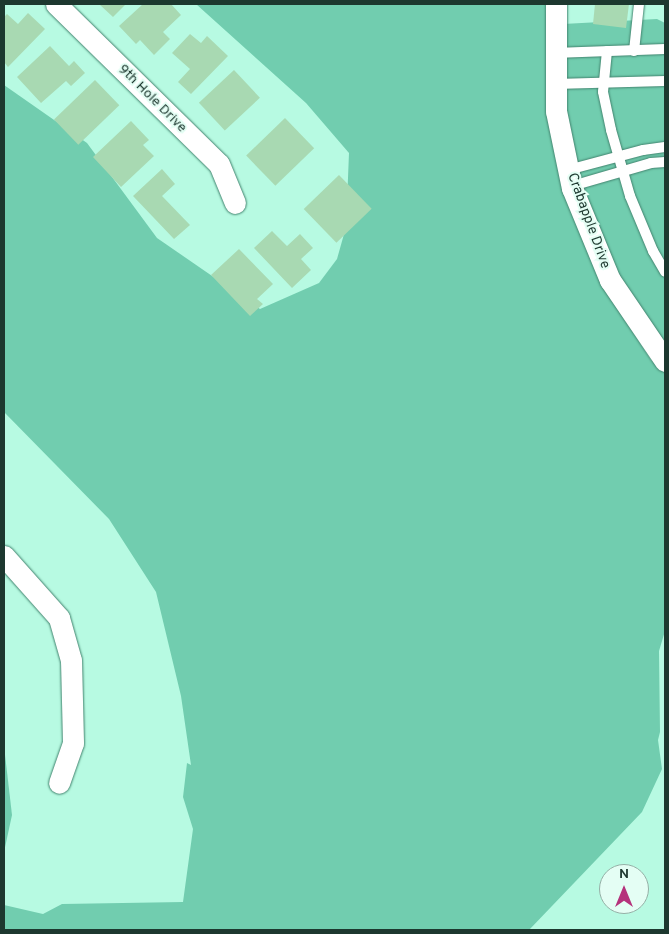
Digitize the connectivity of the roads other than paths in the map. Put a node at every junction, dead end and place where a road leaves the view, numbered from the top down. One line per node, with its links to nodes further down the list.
1 (56, 4): 16 (street, 9th Hole Drive)
2 (556, 4): 7 (street, Crabapple Drive)
3 (639, 4): 5 (lane)
4 (665, 49): 5 (lane)
5 (634, 50): 6 (lane)
6 (607, 51): 7 (lane); 9 (lane)
7 (554, 53): 10 (street, Crabapple Drive)
8 (665, 80): 9 (lane)
9 (604, 82): 10 (lane); 12 (lane)
10 (555, 84): 15 (street, Crabapple Drive)
11 (665, 147): 12 (lane)
12 (618, 156): 14 (lane); 15 (lane)
13 (665, 162): 14 (lane)
14 (623, 171): 15 (lane); 17 (lane)
15 (570, 178): 18 (street, Crabapple Drive)
16 (235, 203)
17 (665, 272)
18 (665, 361)
19 (4, 556): 20 (street)
20 (59, 783)

